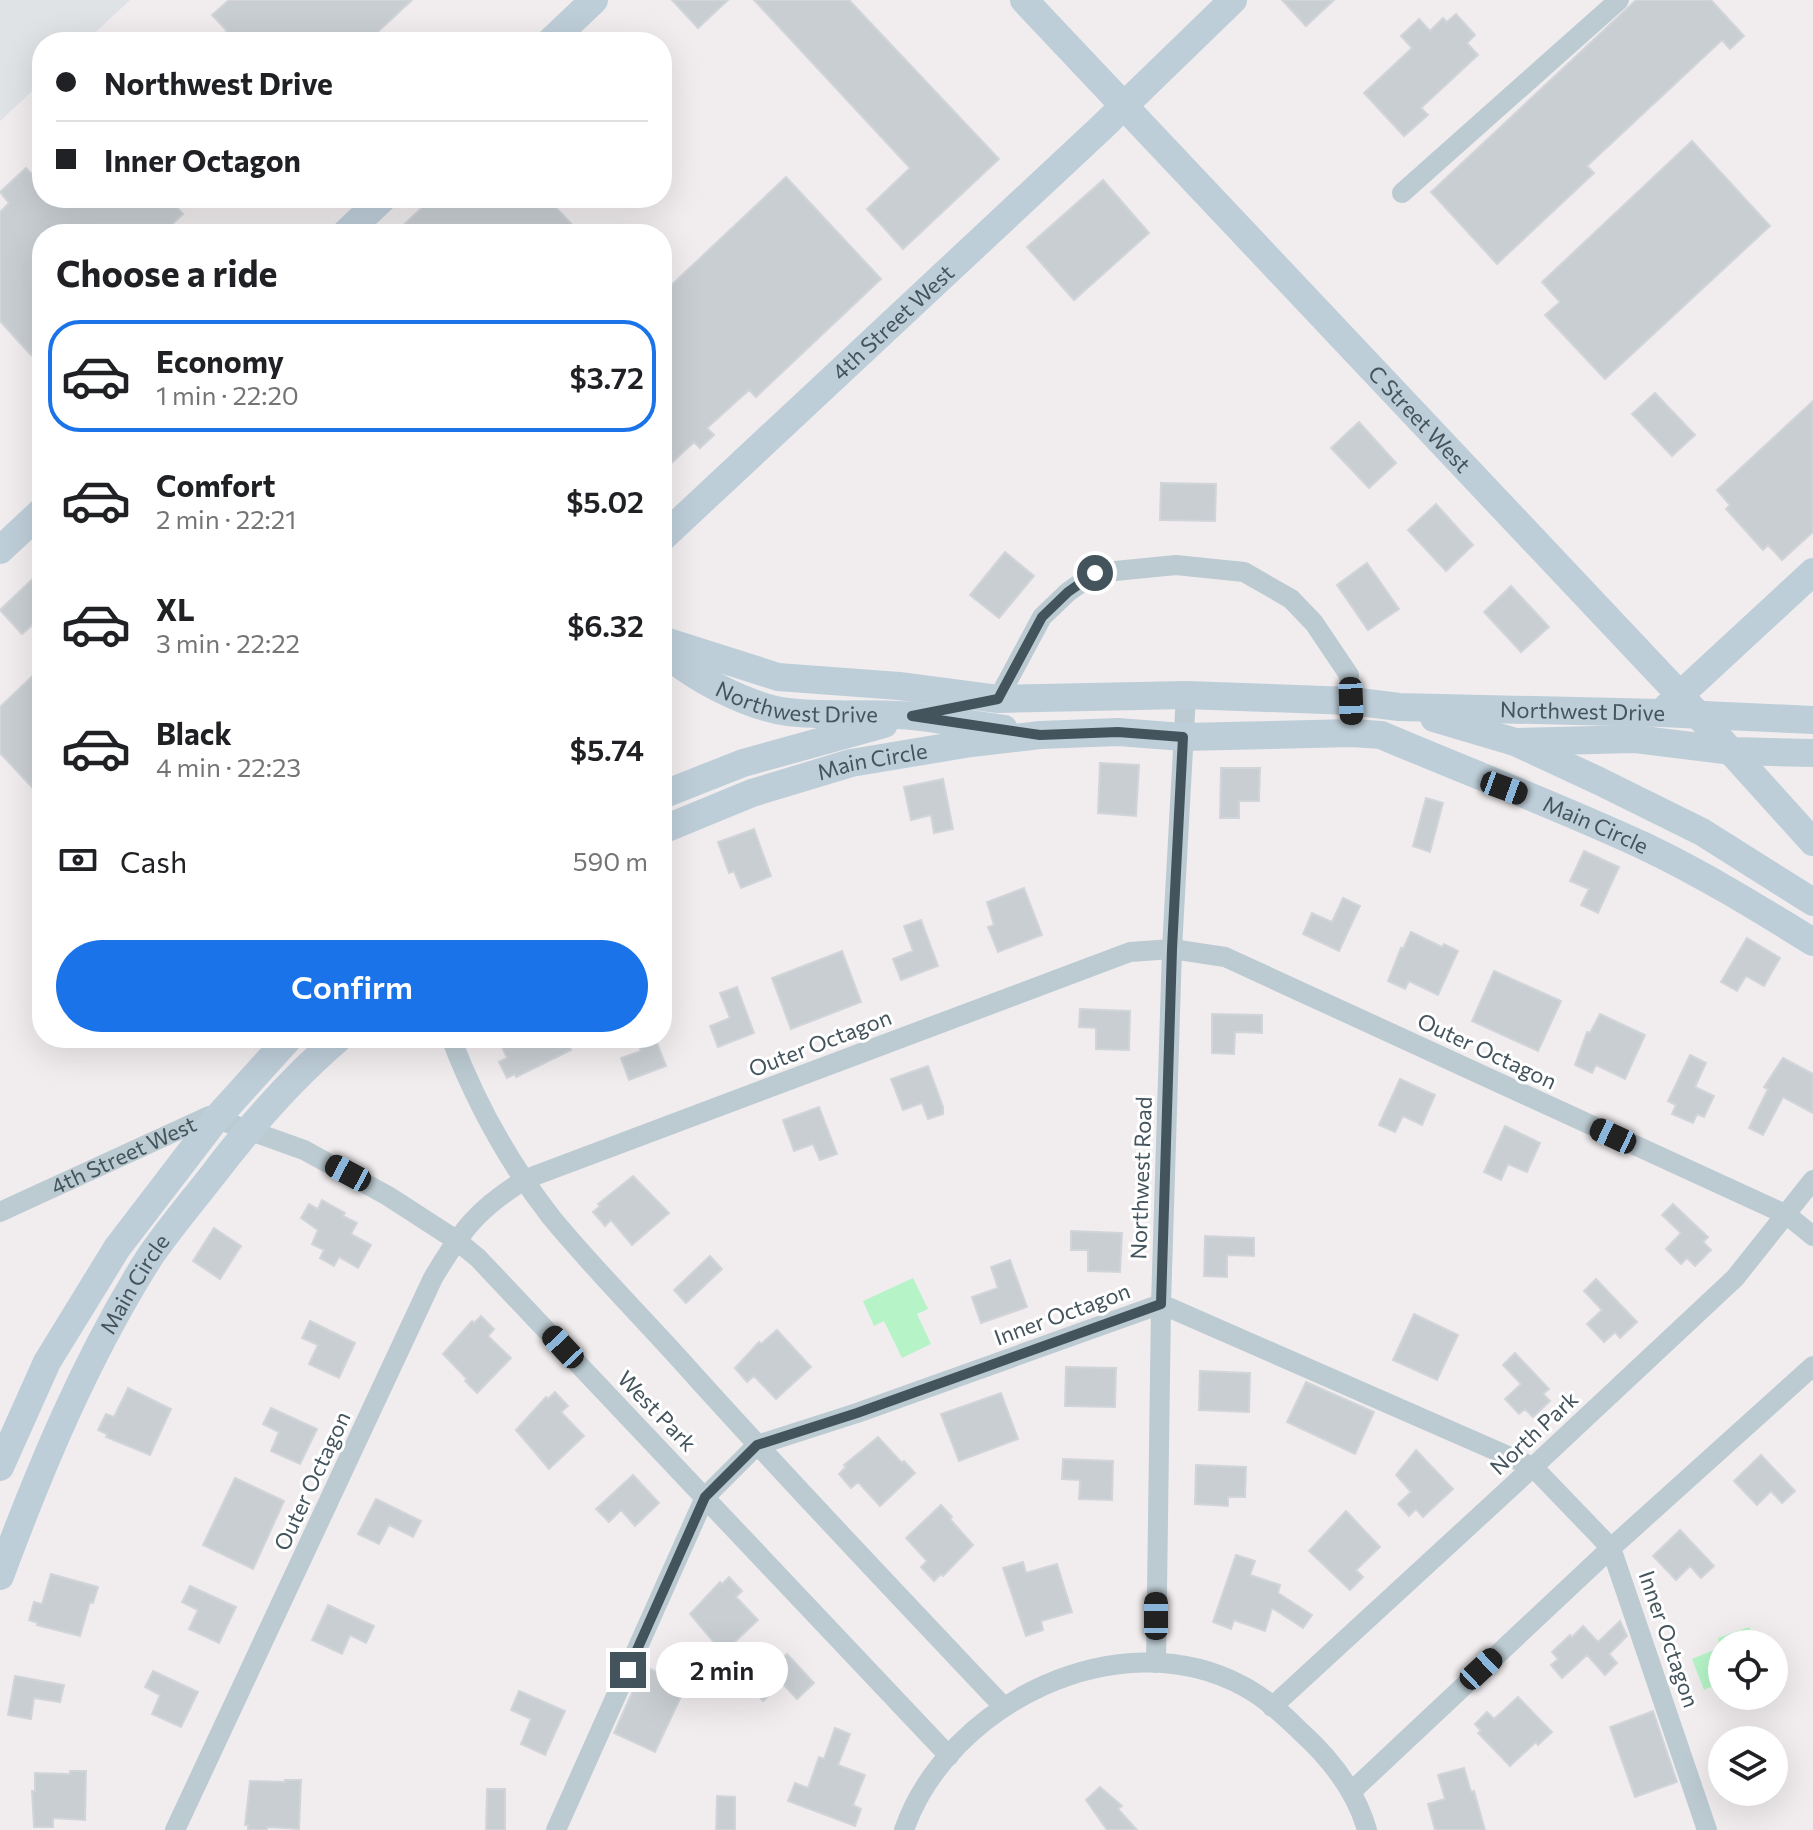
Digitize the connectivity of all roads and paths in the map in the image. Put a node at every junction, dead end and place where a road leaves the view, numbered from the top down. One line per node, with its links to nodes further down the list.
1 (594, 0): 5 (street)
2 (1024, 0): 6 (street, C Street West)
3 (1619, 0): 7 (street)
4 (1229, 3): 6 (street, 4th Street West)
5 (560, 32)
6 (1123, 107): 11 (street, 4th Street West); 20 (street, C Street West)
7 (1402, 193)
8 (372, 208): 9 (street)
9 (356, 224)
10 (32, 520): 12 (street)
11 (672, 529)
12 (0, 550)
13 (1813, 572): 20 (street)
14 (672, 643): 17 (street, Northwest Drive)
15 (672, 656): 21 (street, Northwest Drive)
16 (1186, 695): 17 (street, Northwest Drive); 18 (street, Northwest Drive); 26 (street, Northwest Road)
17 (998, 699): 18 (street); 21 (street, Main Circle)
18 (1351, 701): 19 (street, Northwest Drive); 23 (street)
19 (1399, 707): 20 (street, Northwest Drive); 27 (street, Main Circle)
20 (1680, 708): 22 (street, Northwest Drive); 28 (street, C Street West)
21 (912, 716): 24 (street, Northwest Drive); 30 (street, Main Circle)
22 (1813, 720)
23 (1352, 733): 25 (street, Main Circle); 26 (street, Main Circle)
24 (1040, 735): 26 (street, Main Circle); 31 (street, Main Circle)
25 (1381, 735): 27 (street, Northwest Drive); 34 (street, Main Circle)
26 (1183, 737): 35 (street, Northwest Road)
27 (1515, 742): 28 (street, Northwest Drive); 33 (street, Main Circle)
28 (1732, 751): 29 (street, Northwest Drive); 32 (street, C Street West)
29 (1813, 753)
30 (672, 791)
31 (672, 826)
32 (1813, 842)
33 (1813, 902)
34 (1813, 942)
35 (1172, 949): 41 (street, Outer Octagon); 44 (street, Outer Octagon); 47 (street, Northwest Road)
36 (280, 1048): 39 (street, Main Circle)
37 (327, 1048): 40 (street, Main Circle)
38 (455, 1048): 41 (street)
39 (215, 1120): 40 (street, 4th Street West); 43 (street, 4th Street West); 50 (street, Main Circle)
40 (247, 1130): 46 (street, West Park); 54 (street, Main Circle)
41 (526, 1179): 46 (street, Outer Octagon); 49 (street)
42 (1813, 1180): 44 (street, North Park)
43 (0, 1212)
44 (1787, 1215): 45 (street, Outer Octagon); 51 (street, North Park)
45 (1813, 1236)
46 (456, 1240): 52 (street, West Park); 60 (street, Outer Octagon)
47 (1161, 1304): 49 (street, Inner Octagon); 51 (street, Inner Octagon); 55 (street, Northwest Road)
48 (1813, 1366): 53 (street)
49 (757, 1445): 52 (street, Inner Octagon); 56 (street)
50 (0, 1467)
51 (1533, 1467): 53 (street, Inner Octagon); 57 (street, North Park)
52 (705, 1497): 58 (street, West Park); 61 (street, Inner Octagon)
53 (1611, 1548): 59 (street); 64 (street, Inner Octagon)
54 (0, 1576)
55 (1156, 1663): 56 (street); 57 (street)
56 (1003, 1706): 58 (street)
57 (1272, 1707): 59 (street)
58 (949, 1756): 62 (street)
59 (1352, 1791): 63 (street)
60 (175, 1830)
61 (556, 1830)
62 (904, 1830)
63 (1367, 1830)
64 (1707, 1830)

